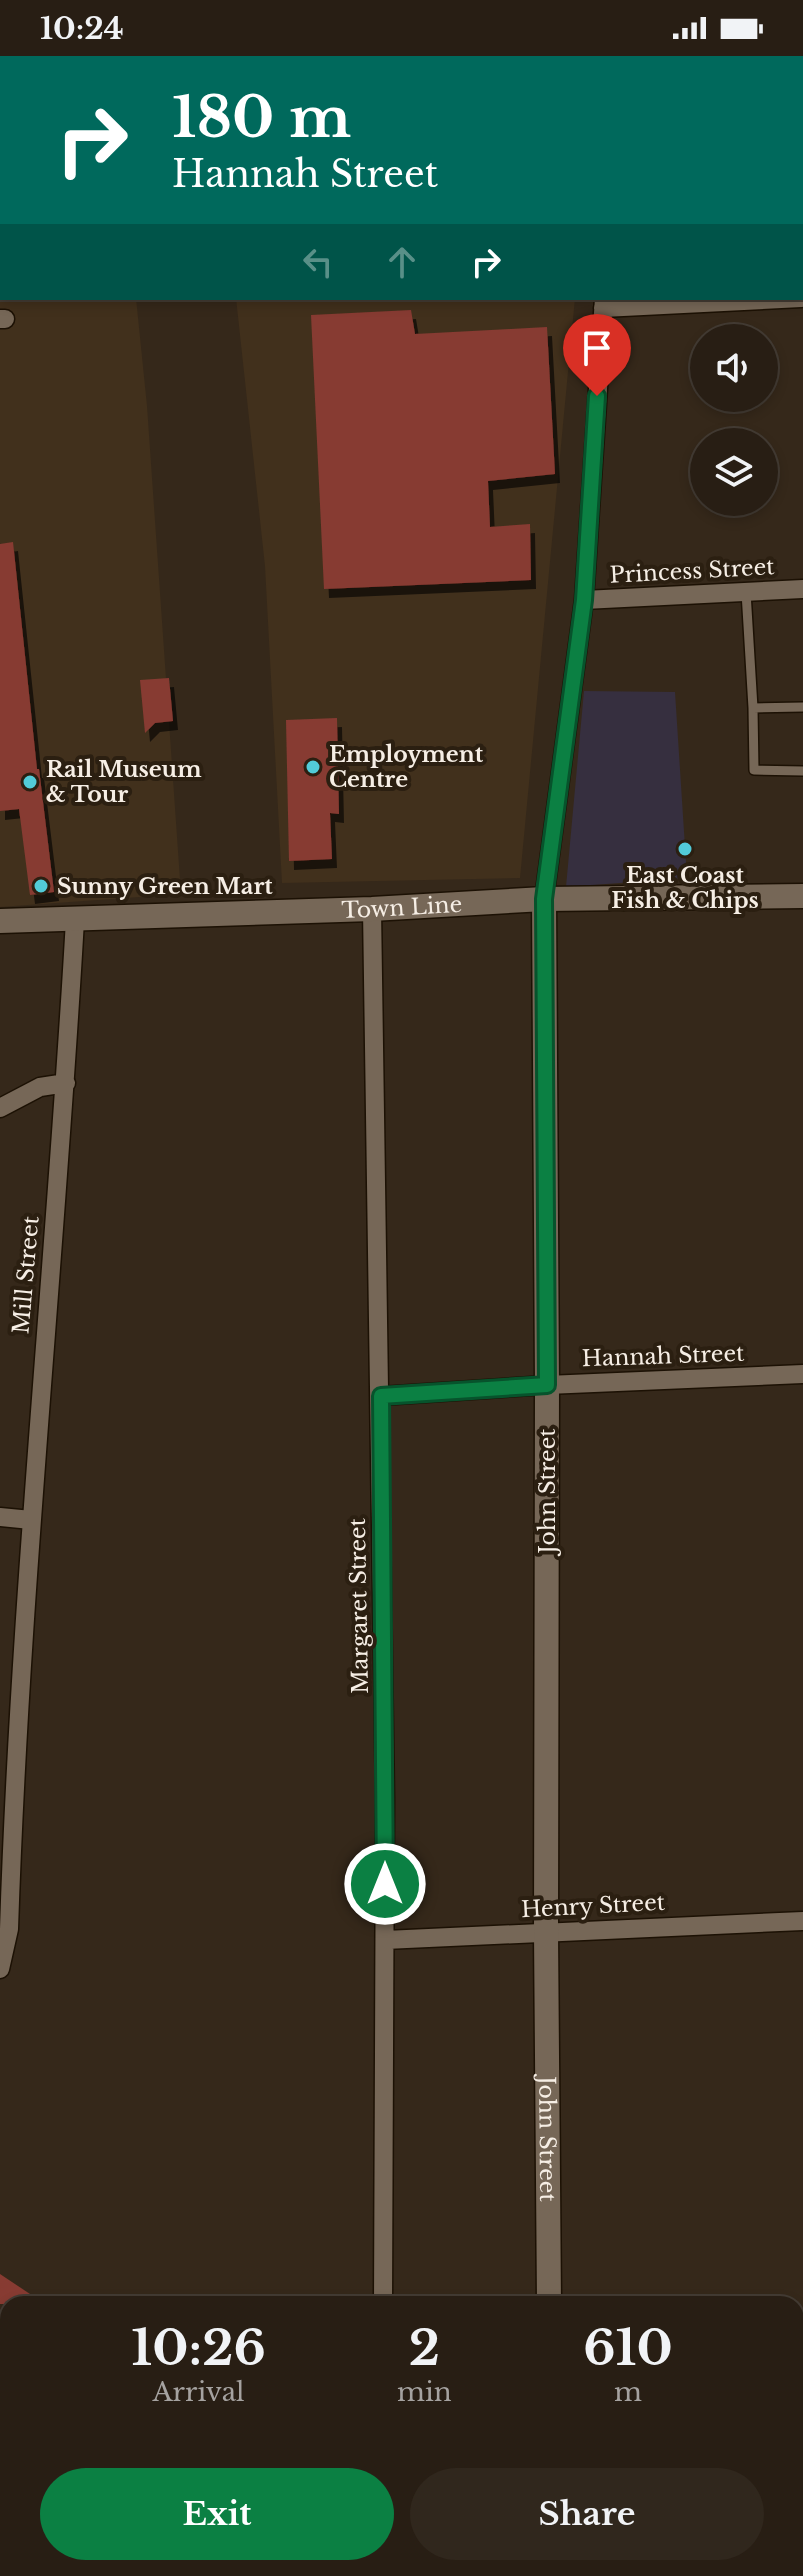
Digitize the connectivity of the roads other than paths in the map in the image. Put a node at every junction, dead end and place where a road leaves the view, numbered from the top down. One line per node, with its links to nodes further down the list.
1 (723, 300): 2 (street)
2 (604, 303): 5 (street, John Street)
3 (803, 589): 4 (street, Princess Street)
4 (746, 592): 5 (street, Princess Street); 7 (lane)
5 (584, 600): 10 (street, John Street)
6 (803, 707): 7 (lane)
7 (753, 708): 8 (lane)
8 (803, 771)
9 (803, 896): 10 (main road, Town Line)
10 (544, 899): 11 (main road, Town Line); 17 (main road, John Street)
11 (372, 909): 12 (main road, Town Line); 18 (street, Margaret Street)
12 (75, 920): 13 (main road, Town Line); 14 (street, Mill Street)
13 (0, 921)
14 (66, 1083): 15 (street); 20 (street, Mill Street)
15 (0, 1108)
16 (803, 1374): 17 (street, Hannah Street)
17 (547, 1385): 18 (street, Hannah Street); 22 (main road, John Street)
18 (381, 1396): 23 (street, Margaret Street)
19 (0, 1517): 20 (street)
20 (31, 1520): 24 (street, Mill Street)
21 (803, 1921): 22 (street, Henry Street)
22 (546, 1932): 23 (street, Henry Street); 26 (main road, John Street)
23 (385, 1940): 25 (street, Margaret Street)
24 (0, 1969)
25 (383, 2296)
26 (549, 2296)

